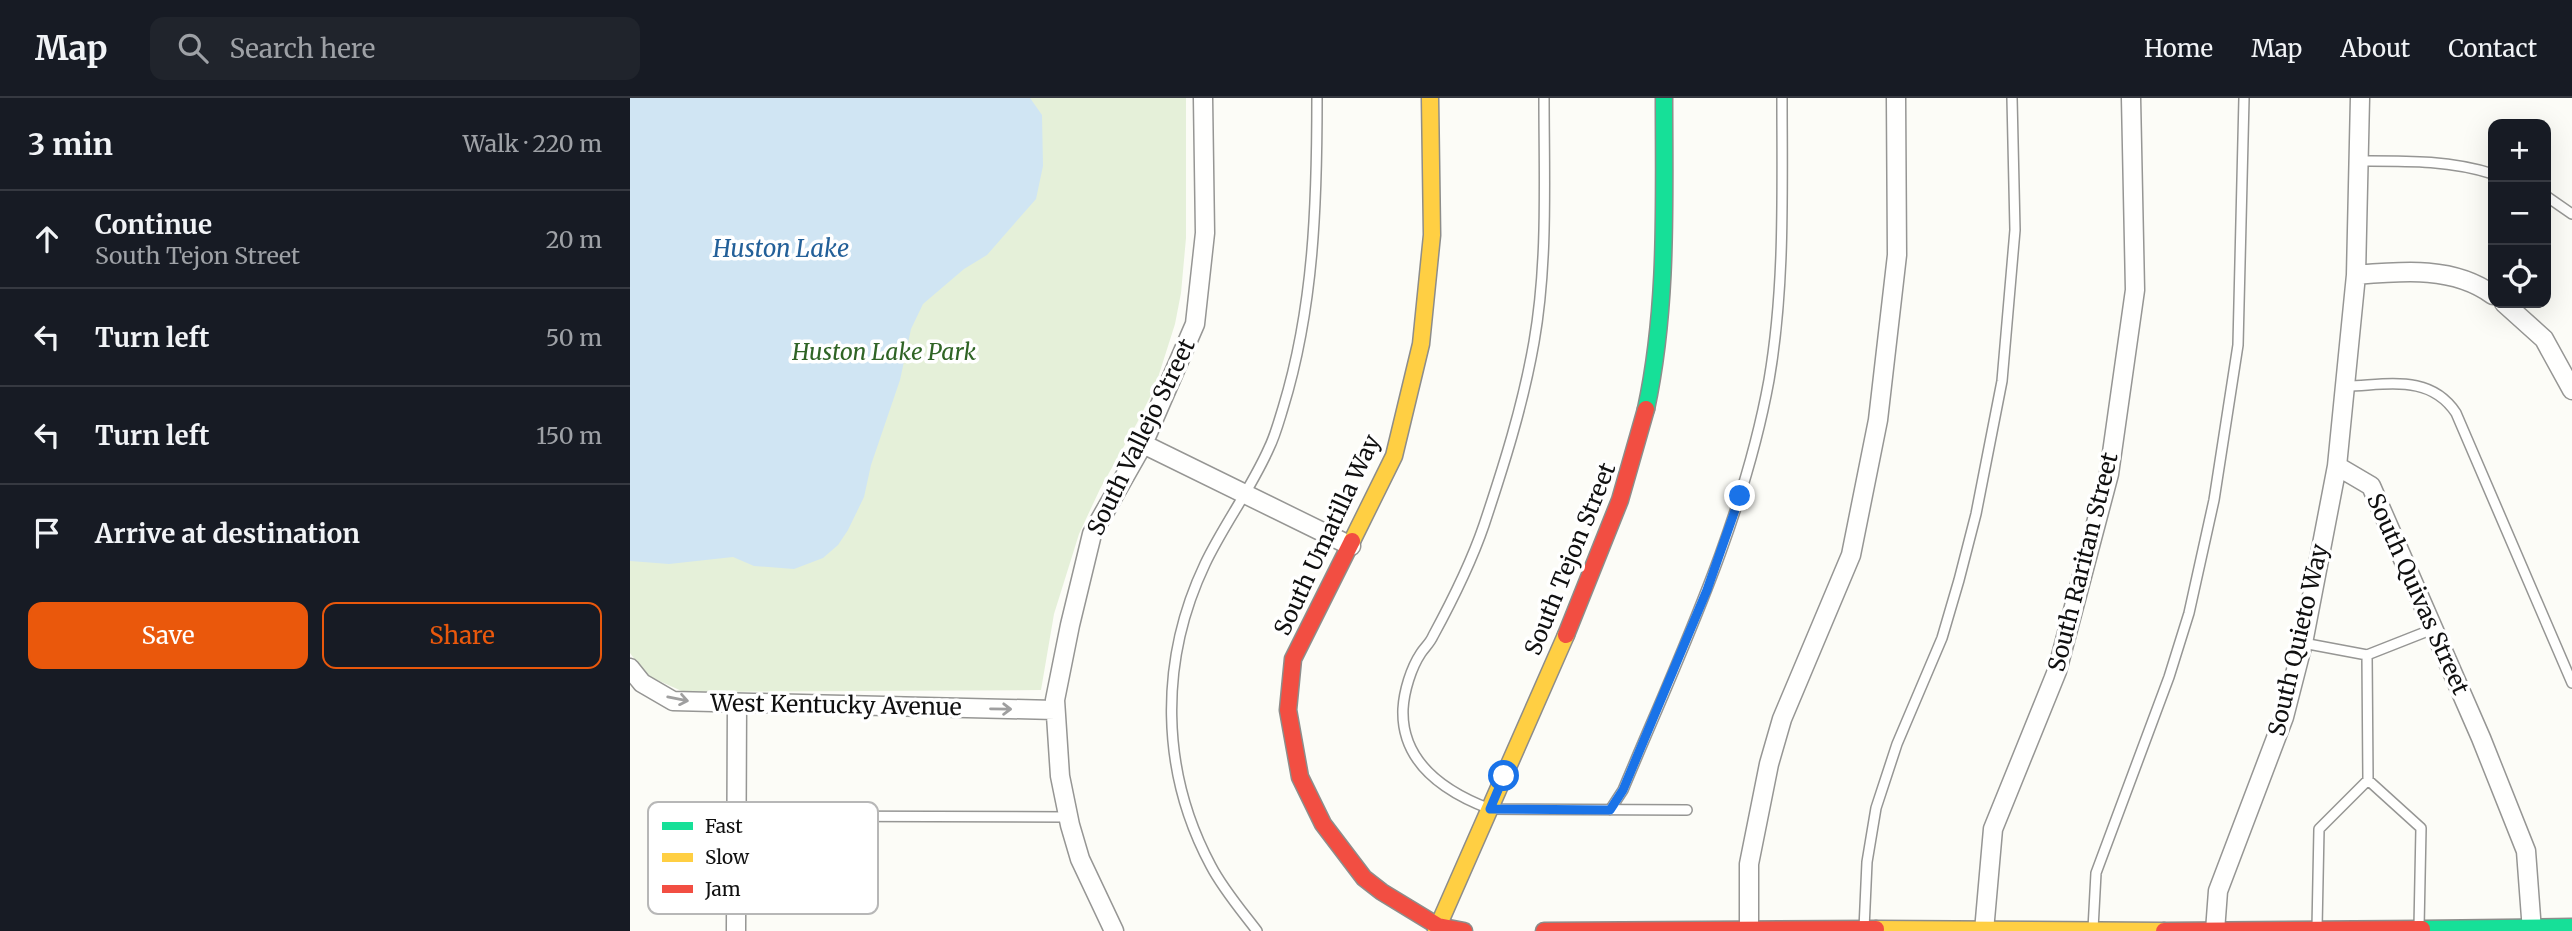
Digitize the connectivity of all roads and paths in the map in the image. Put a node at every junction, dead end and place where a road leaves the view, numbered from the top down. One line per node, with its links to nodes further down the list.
1 (1203, 98): 21 (street, South Vallejo Street)
2 (1317, 98): 23 (lane)
3 (1430, 98): 24 (street, South Umatilla Way)
4 (1544, 98): 34 (lane)
5 (1664, 98): 34 (street, South Tejon Street)
6 (1782, 98): 35 (lane)
7 (1896, 98): 42 (street)
8 (2012, 98): 43 (lane)
9 (2131, 98): 45 (street, South Raritan Street)
10 (2244, 98): 46 (lane)
11 (2360, 98): 12 (street)
12 (2359, 161): 13 (lane); 16 (street)
13 (2488, 173)
14 (2551, 199): 15 (lane)
15 (2572, 214)
16 (2356, 275): 17 (street); 19 (street)
17 (2488, 292)
18 (2510, 308): 20 (street)
19 (2347, 386): 22 (street); 29 (lane)
20 (2572, 390)
21 (1143, 444): 23 (street); 31 (street, South Vallejo Street)
22 (2337, 466): 25 (street, South Quivas Street); 26 (street, South Quieto Way)
23 (1245, 494): 24 (street); 49 (lane)
24 (1350, 546): 41 (street, South Umatilla Way)
25 (2433, 629): 27 (lane); 44 (street, South Quivas Street)
26 (2303, 643): 27 (lane); 52 (street, South Quieto Way)
27 (2367, 655): 32 (lane)
28 (630, 668): 30 (street, West Kentucky Avenue, one-way to 30)
29 (2572, 683)
30 (737, 703): 31 (street, West Kentucky Avenue, one-way to 31); 33 (street)
31 (1055, 710): 38 (street, South Vallejo Street)
32 (2368, 780): 40 (lane); 47 (lane)
33 (738, 802)
34 (1490, 809): 35 (lane); 41 (street, South Tejon Street)
35 (1610, 810): 36 (lane)
36 (1687, 810)
37 (878, 816): 38 (lane)
38 (1068, 817): 48 (street, South Vallejo Street)
39 (2572, 927): 44 (street)
40 (2419, 928): 44 (street); 47 (street)
41 (1437, 929): 50 (street)
42 (1749, 929): 43 (street); 51 (street)
43 (1864, 929): 45 (street)
44 (2532, 929)
45 (1984, 930): 46 (street)
46 (2093, 930): 52 (street)
47 (2317, 930): 52 (street)
48 (1114, 931)
49 (1257, 931)
50 (1464, 931)
51 (1544, 931)
52 (2215, 931)

